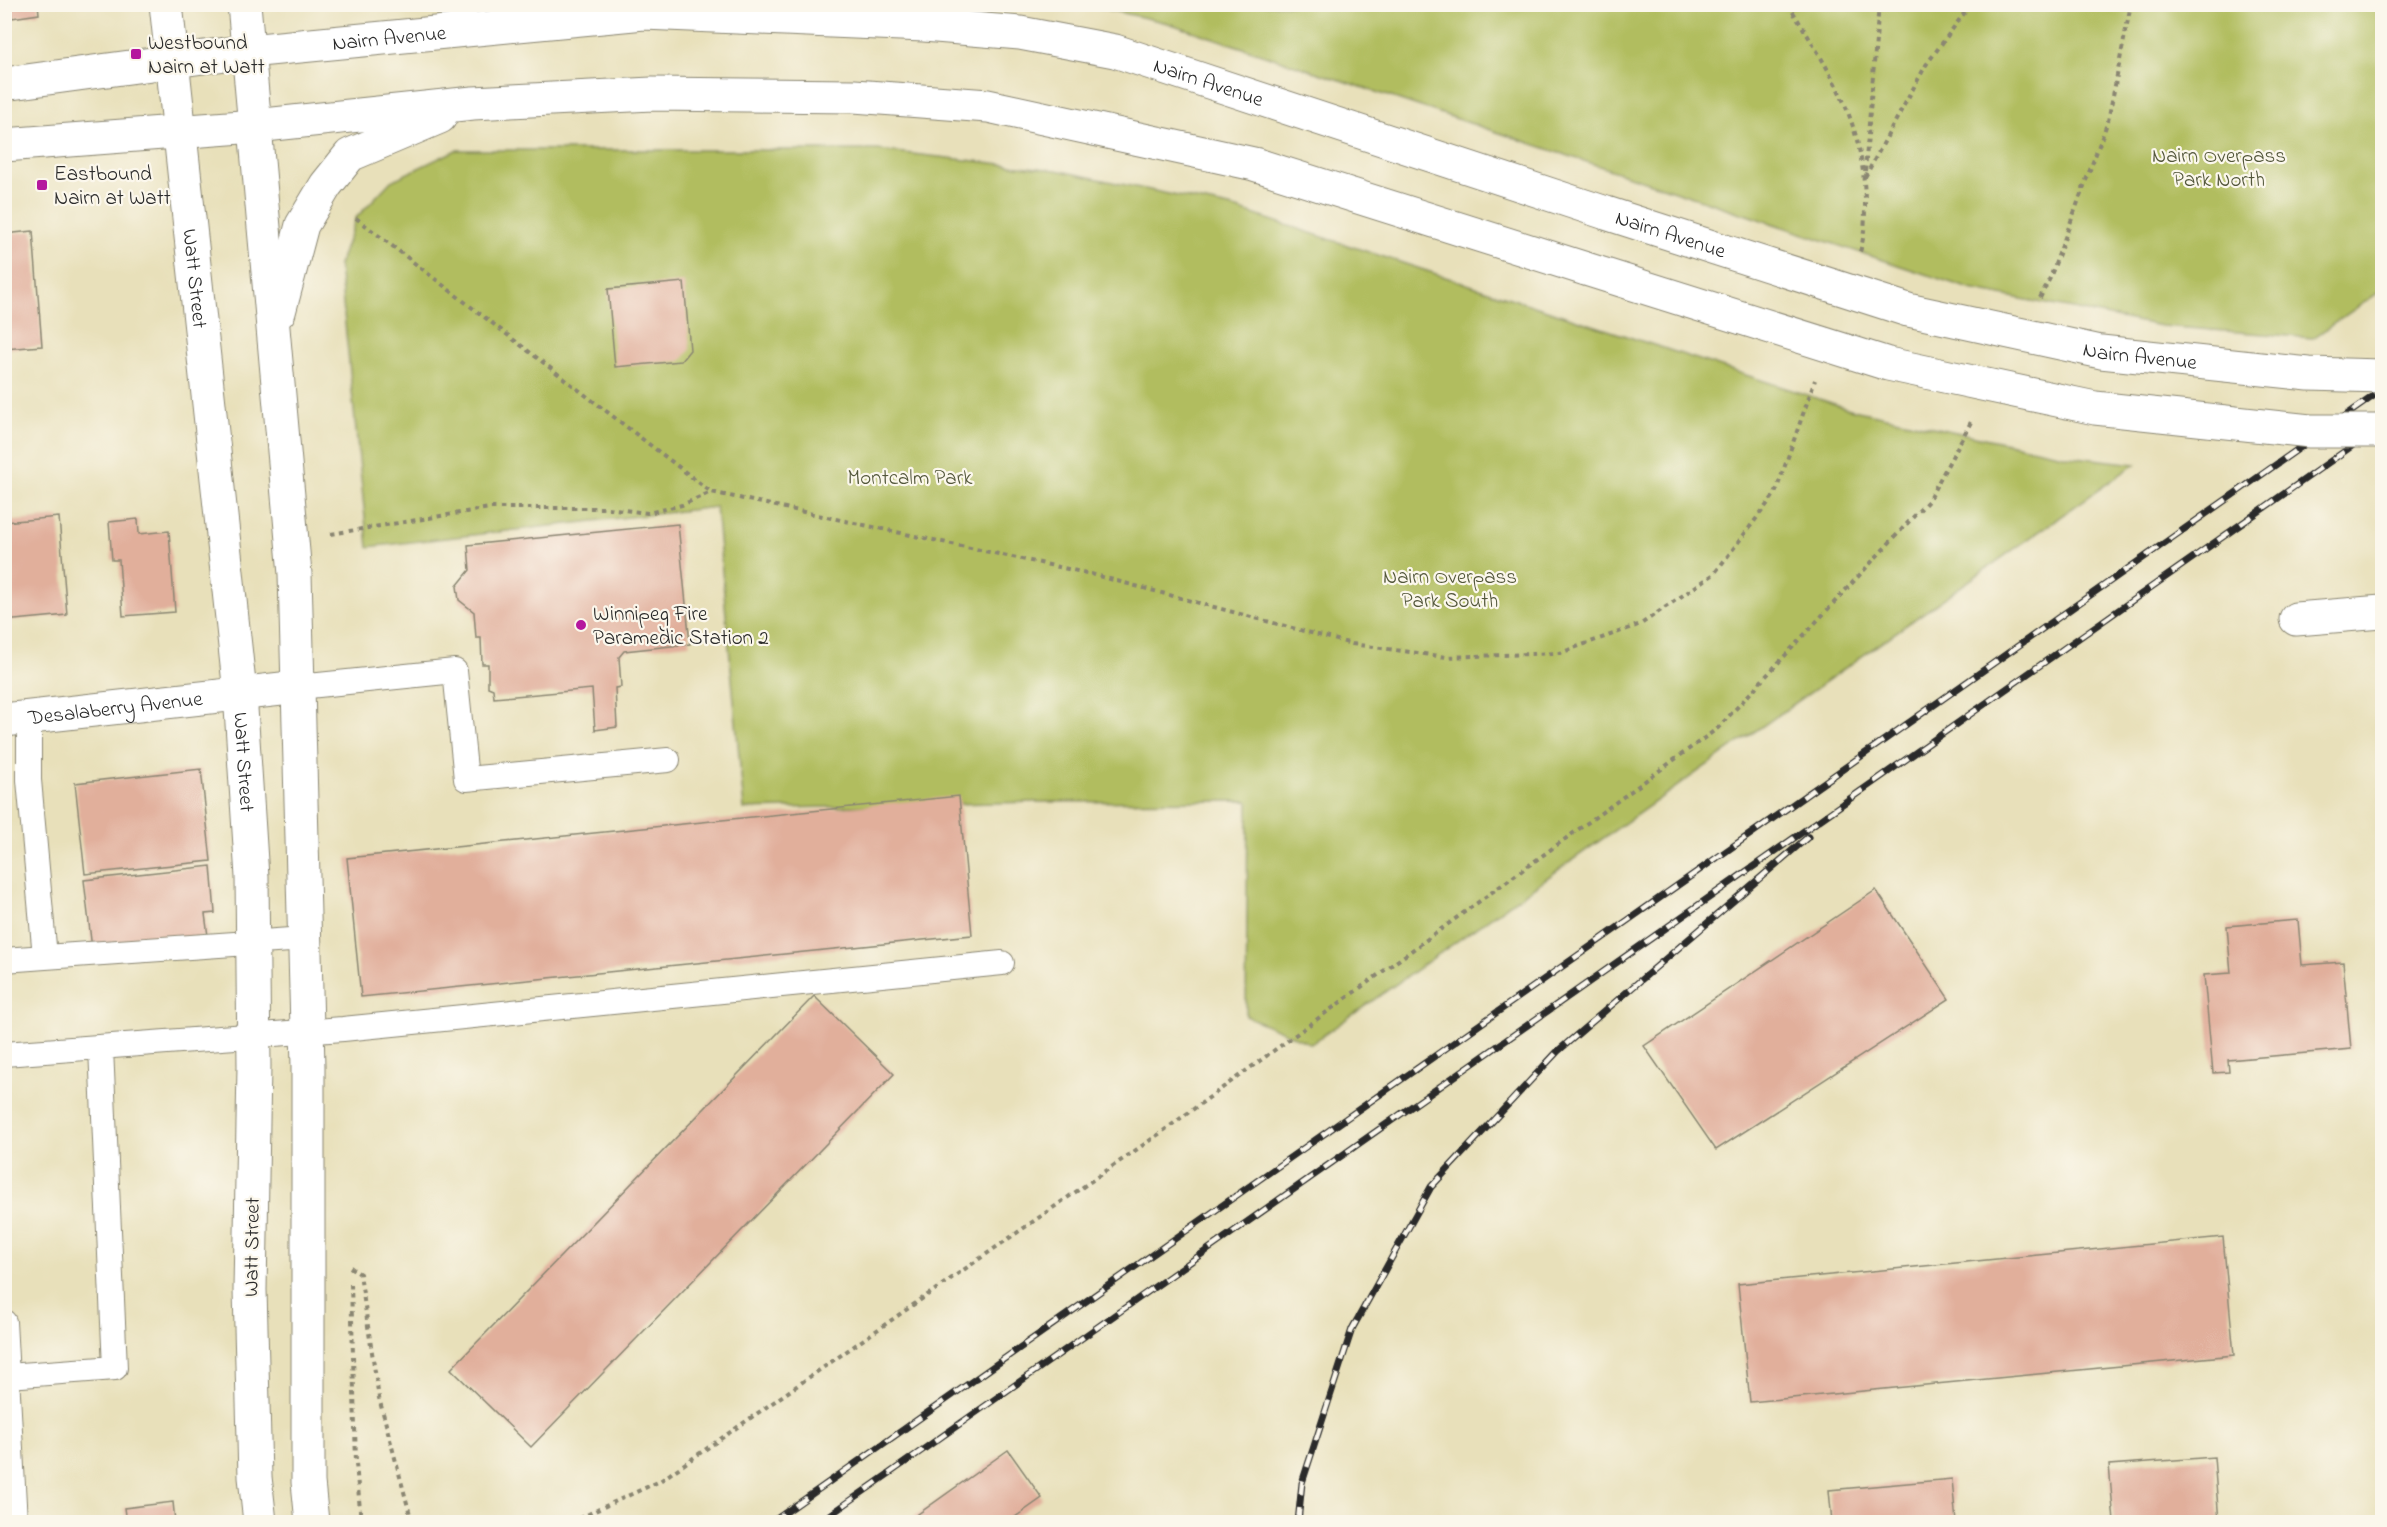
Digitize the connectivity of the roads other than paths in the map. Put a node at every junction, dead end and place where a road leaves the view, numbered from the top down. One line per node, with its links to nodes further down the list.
1 (166, 4): 6 (main road, Watt Street)
2 (244, 4): 5 (main road)
3 (605, 4): 4 (main road)
4 (644, 13): 5 (main road, Nairn Avenue); 13 (main road, Nairn Avenue, bridge)
5 (248, 51): 6 (main road, Nairn Avenue); 9 (main road)
6 (170, 61): 7 (main road, Nairn Avenue); 10 (main road, Watt Street)
7 (4, 84)
8 (473, 103): 9 (main road); 12 (main road); 14 (main road, bridge)
9 (255, 126): 10 (main road); 12 (main road)
10 (180, 132): 11 (main road); 18 (main road, Watt Street)
11 (4, 145)
12 (273, 334): 17 (main road)
13 (2382, 376)
14 (2382, 431)
15 (2382, 612): 16 (main road)
16 (2296, 619)
17 (299, 687): 18 (main road, Desalaberry Avenue); 20 (lane); 21 (main road)
18 (240, 693): 19 (main road, Desalaberry Avenue); 22 (main road, Watt Street)
19 (17, 719): 23 (lane)
20 (668, 760)
21 (305, 939): 22 (lane); 26 (main road)
22 (253, 942): 23 (lane); 27 (main road, Watt Street)
23 (45, 957): 24 (lane)
24 (4, 960)
25 (1002, 963): 26 (lane)
26 (307, 1032): 27 (lane); 34 (main road)
27 (254, 1036): 28 (lane); 33 (main road, Watt Street)
28 (101, 1048): 29 (lane); 31 (lane)
29 (4, 1054)
30 (4, 1322): 31 (lane)
31 (8, 1376): 32 (lane)
32 (15, 1522)
33 (260, 1522)
34 (312, 1522)

